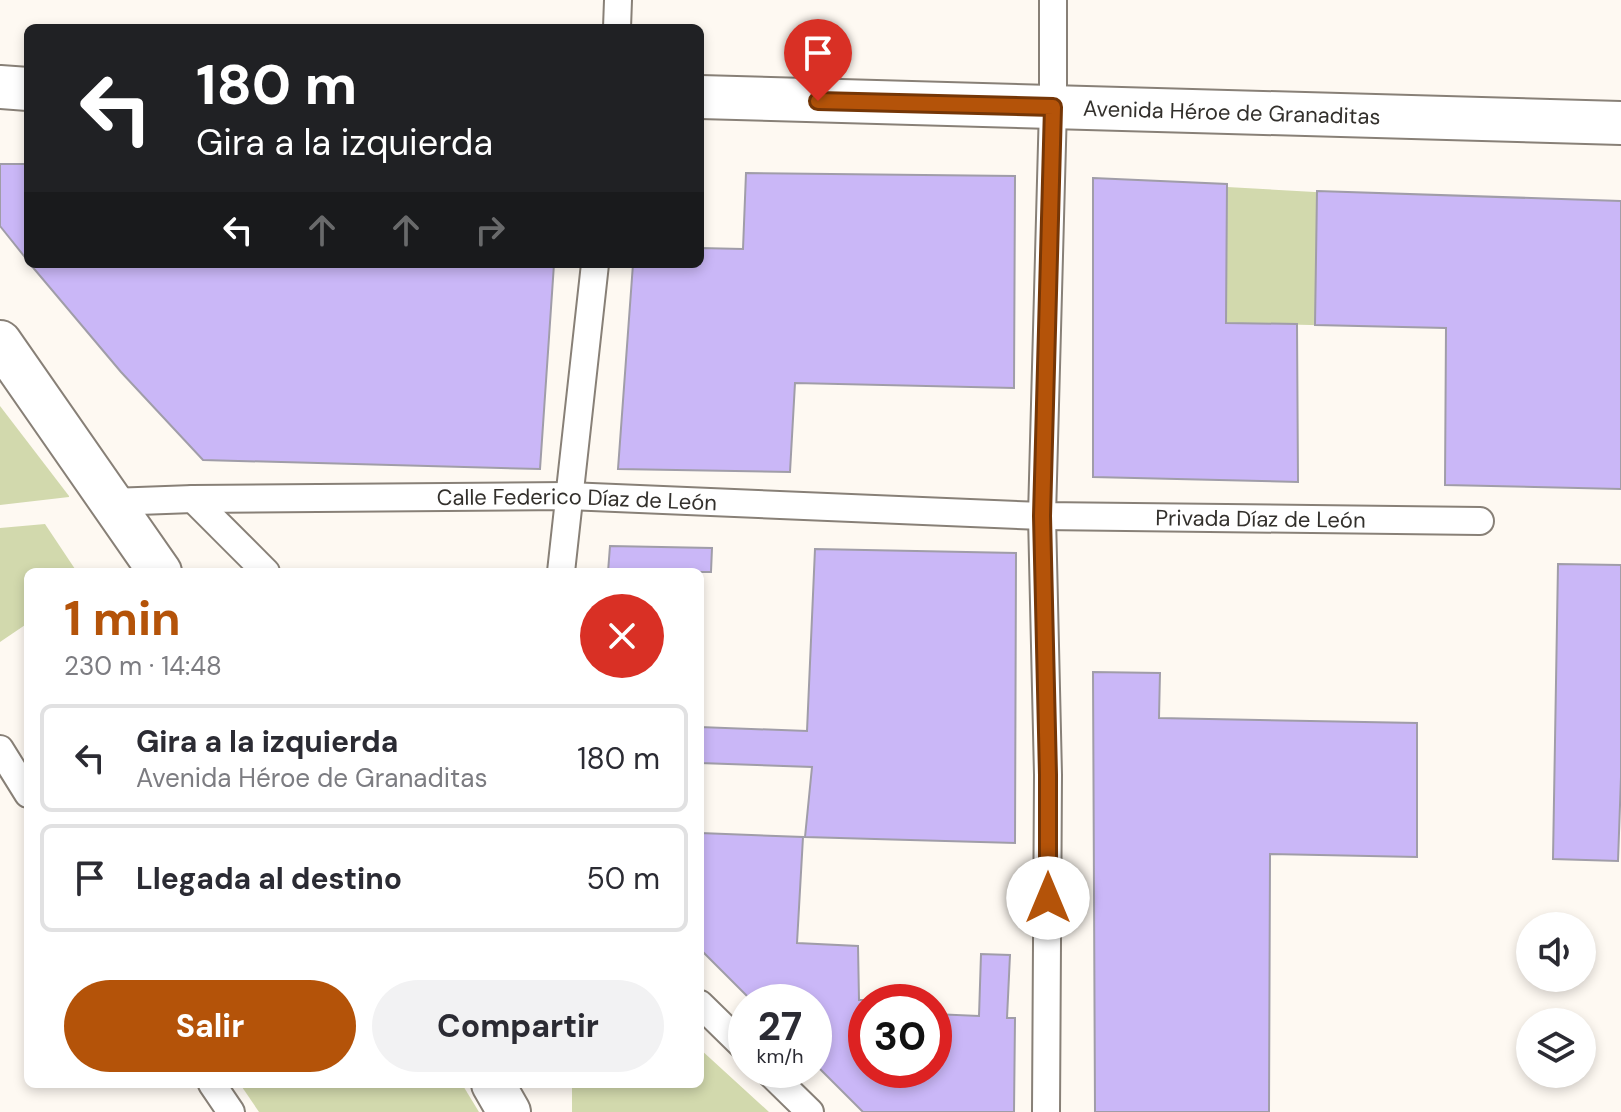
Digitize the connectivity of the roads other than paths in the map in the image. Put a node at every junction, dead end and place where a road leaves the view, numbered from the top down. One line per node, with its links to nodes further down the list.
1 (618, 0): 3 (street)
2 (1053, 0): 7 (street)
3 (617, 24)
4 (0, 87): 5 (main road)
5 (24, 89)
6 (704, 97): 7 (main road, Avenida Héroe de Granaditas)
7 (1053, 107): 8 (main road, Avenida Héroe de Granaditas); 14 (street)
8 (1621, 123)
9 (595, 268): 11 (street)
10 (0, 342): 13 (main road)
11 (568, 496): 12 (street, Calle Federico Díaz de León); 14 (street, Calle Federico Díaz de León); 18 (street)
12 (193, 499): 13 (street, Calle Federico Díaz de León); 17 (street)
13 (111, 502): 16 (main road)
14 (1042, 516): 15 (street, Privada Díaz de León); 30 (street)
15 (1480, 521)
16 (157, 568)
17 (262, 568)
18 (561, 568)
19 (0, 749): 20 (street)
20 (24, 788)
21 (704, 1008): 22 (street)
22 (728, 1031)
23 (215, 1088): 27 (street)
24 (495, 1088): 28 (main road)
25 (513, 1088): 28 (street)
26 (785, 1088): 29 (street)
27 (231, 1112)
28 (510, 1112)
29 (810, 1112)
30 (1046, 1112)

